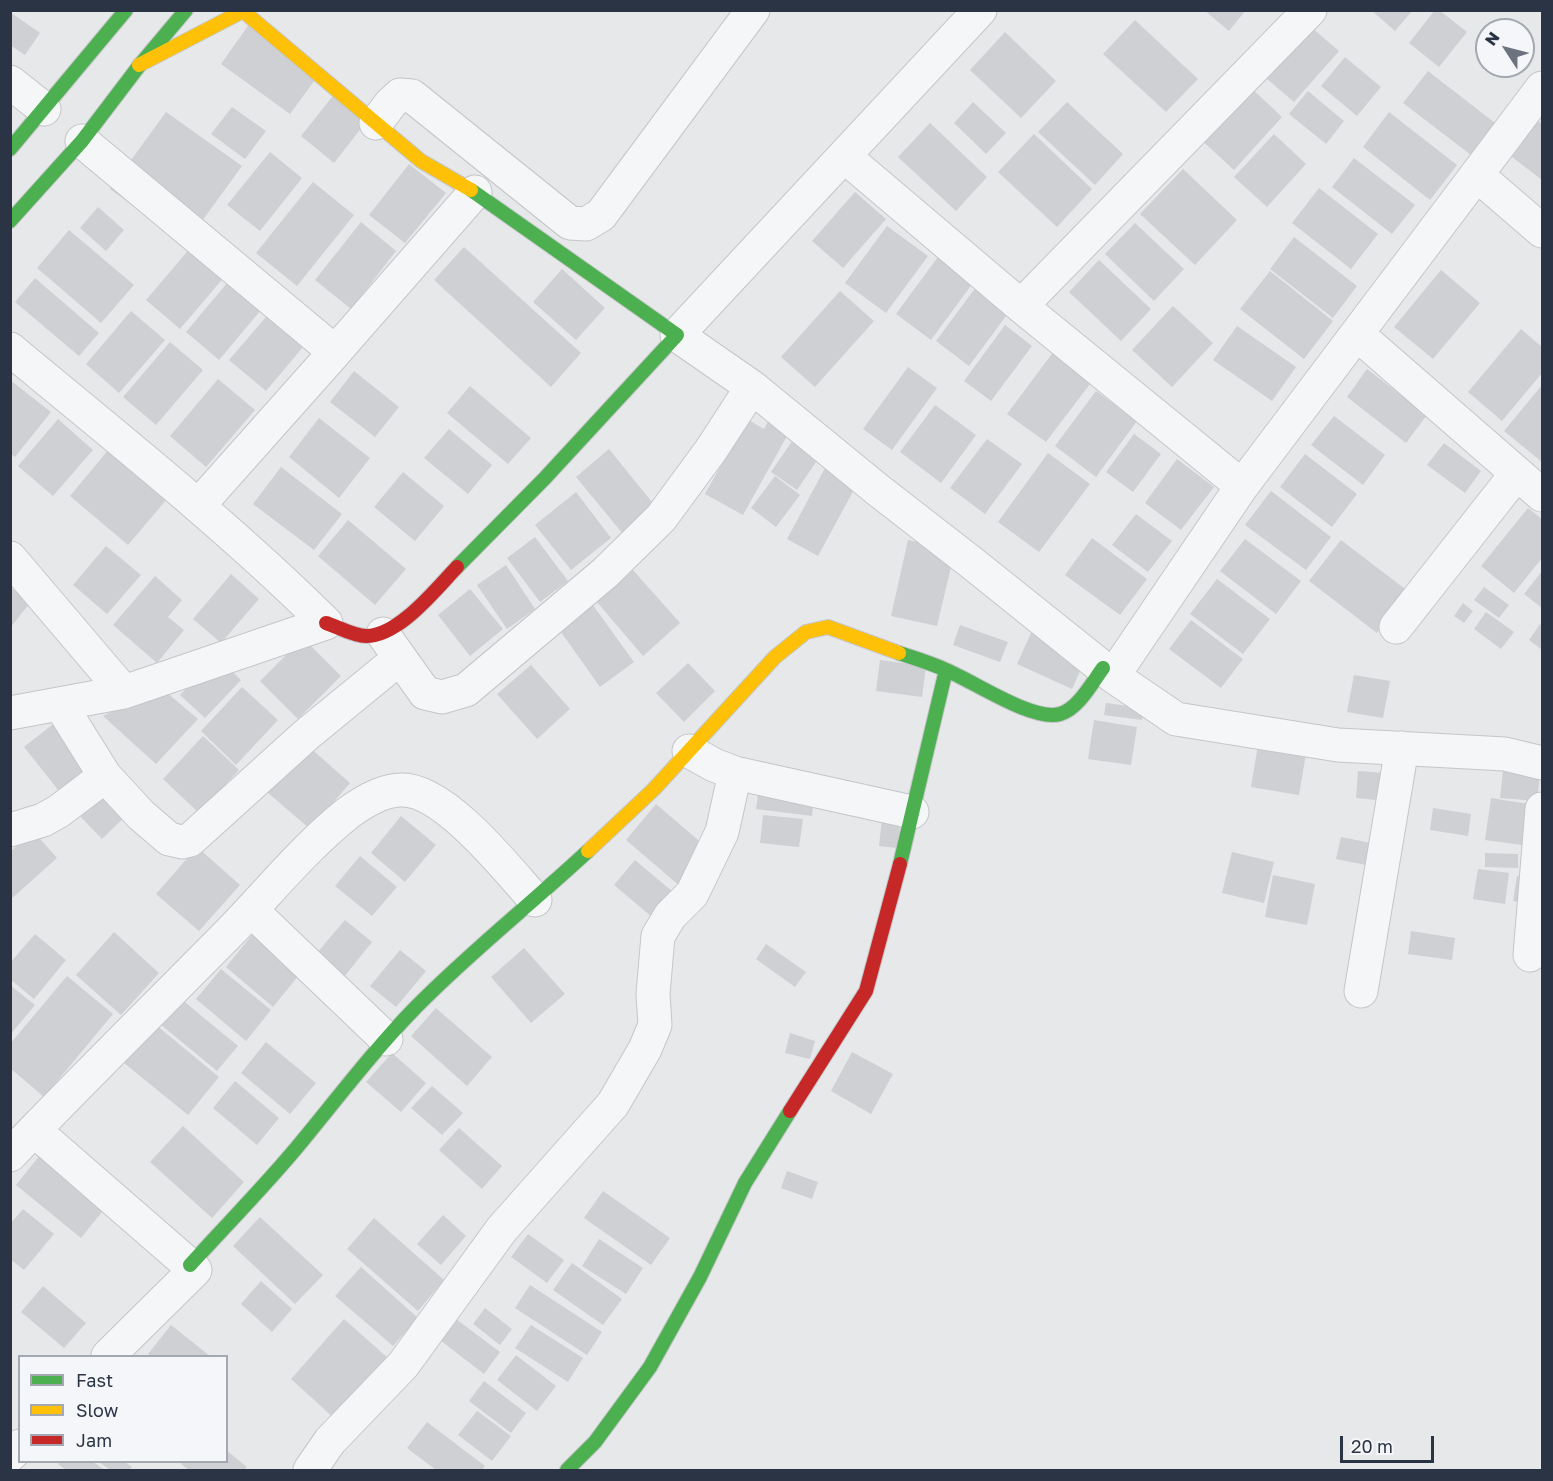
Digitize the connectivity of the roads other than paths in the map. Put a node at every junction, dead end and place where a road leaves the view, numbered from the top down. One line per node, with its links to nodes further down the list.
1 (126, 10): 9 (main road)
2 (186, 10): 6 (main road)
3 (753, 10): 10 (street)
4 (980, 10): 13 (street)
5 (1310, 10): 18 (street)
6 (139, 66): 10 (main road); 11 (main road)
7 (10, 82): 9 (street)
8 (1542, 88): 14 (street)
9 (44, 109): 12 (main road)
10 (376, 123): 15 (main road)
11 (82, 141): 16 (main road); 22 (street)
12 (10, 149)
13 (844, 156): 18 (street); 20 (street)
14 (1477, 175): 17 (street); 19 (street)
15 (475, 192): 20 (main road); 22 (street)
16 (10, 221)
17 (1542, 231)
18 (1021, 306): 25 (street)
19 (1357, 334): 24 (street); 25 (street)
20 (677, 336): 23 (street); 31 (main road)
21 (10, 349): 27 (street)
22 (334, 352): 27 (street)
23 (752, 387): 31 (street); 33 (street)
24 (1517, 473): 26 (street); 30 (street)
25 (1242, 486): 33 (street)
26 (1542, 495)
27 (198, 506): 29 (street)
28 (10, 558): 34 (street)
29 (326, 623): 31 (main road); 34 (street)
30 (1396, 627)
31 (392, 646): 41 (street)
32 (946, 670): 33 (main road); 38 (main road); 43 (main road)
33 (1108, 672): 37 (street)
34 (124, 692): 35 (street)
35 (60, 704): 36 (street); 41 (street)
36 (10, 713)
37 (1402, 748): 39 (street); 49 (street)
38 (689, 751): 40 (street); 45 (main road)
39 (1542, 763)
40 (735, 773): 43 (street); 55 (street)
41 (105, 776): 44 (street)
42 (1542, 809): 47 (street)
43 (912, 812): 56 (main road)
44 (10, 830)
45 (535, 900): 46 (street); 50 (main road)
46 (251, 910): 50 (street); 51 (street)
47 (1538, 913): 48 (street)
48 (1530, 955)
49 (1361, 991)
50 (386, 1039): 53 (main road)
51 (34, 1130): 52 (street); 53 (street)
52 (10, 1155)
53 (190, 1265): 54 (street)
54 (109, 1355)
55 (310, 1470)
56 (567, 1470)

